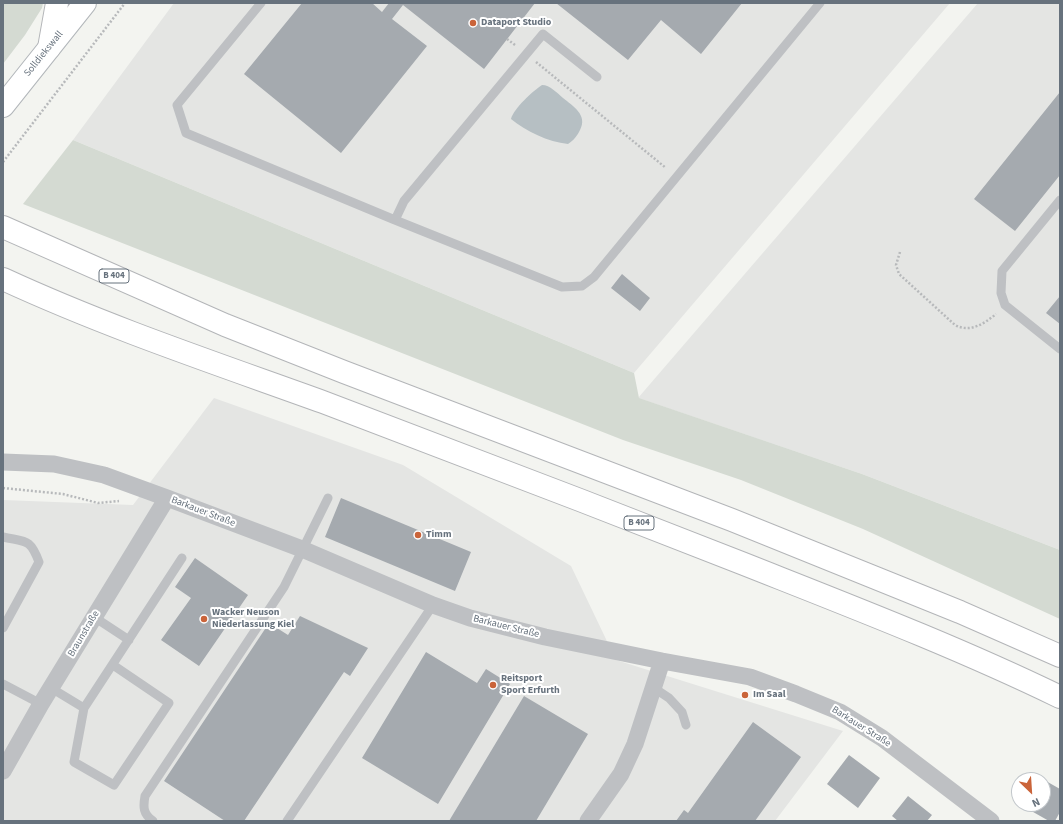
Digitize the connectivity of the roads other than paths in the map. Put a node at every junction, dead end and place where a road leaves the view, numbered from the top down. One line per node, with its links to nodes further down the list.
1 (57, 3): 5 (main road)
2 (85, 3): 5 (main road, Solldiekswall)
3 (261, 3): 9 (lane)
4 (820, 3): 9 (lane)
5 (49, 48): 7 (main road, Solldiekswall)
6 (597, 77): 9 (lane)
7 (3, 106)
8 (1060, 200): 12 (lane)
9 (396, 220)
10 (3, 227): 23 (main road, B 404)
11 (3, 279): 29 (main road, B 404)
12 (1060, 349)
13 (3, 462): 14 (street, Barkauer Straße)
14 (166, 498): 17 (street, Barkauer Straße); 20 (street, Braunstraße)
15 (328, 498): 17 (lane)
16 (3, 537): 21 (lane)
17 (302, 549): 19 (street, Barkauer Straße); 34 (lane)
18 (182, 558): 22 (lane)
19 (433, 605): 24 (street, Barkauer Straße); 35 (lane)
20 (94, 617): 22 (lane); 27 (street, Braunstraße)
21 (3, 628)
22 (129, 640): 25 (lane)
23 (1060, 656)
24 (662, 661): 28 (street); 37 (street, Barkauer Straße)
25 (112, 665): 31 (lane); 31 (lane)
26 (3, 684): 30 (lane)
27 (51, 688): 30 (street, Braunstraße); 31 (lane)
28 (654, 688): 32 (lane); 36 (street)
29 (1060, 697)
30 (41, 704): 33 (street, Braunstraße)
31 (84, 708)
32 (686, 725)
33 (3, 771)
34 (153, 821)
35 (288, 821)
36 (588, 821)
37 (991, 821)

